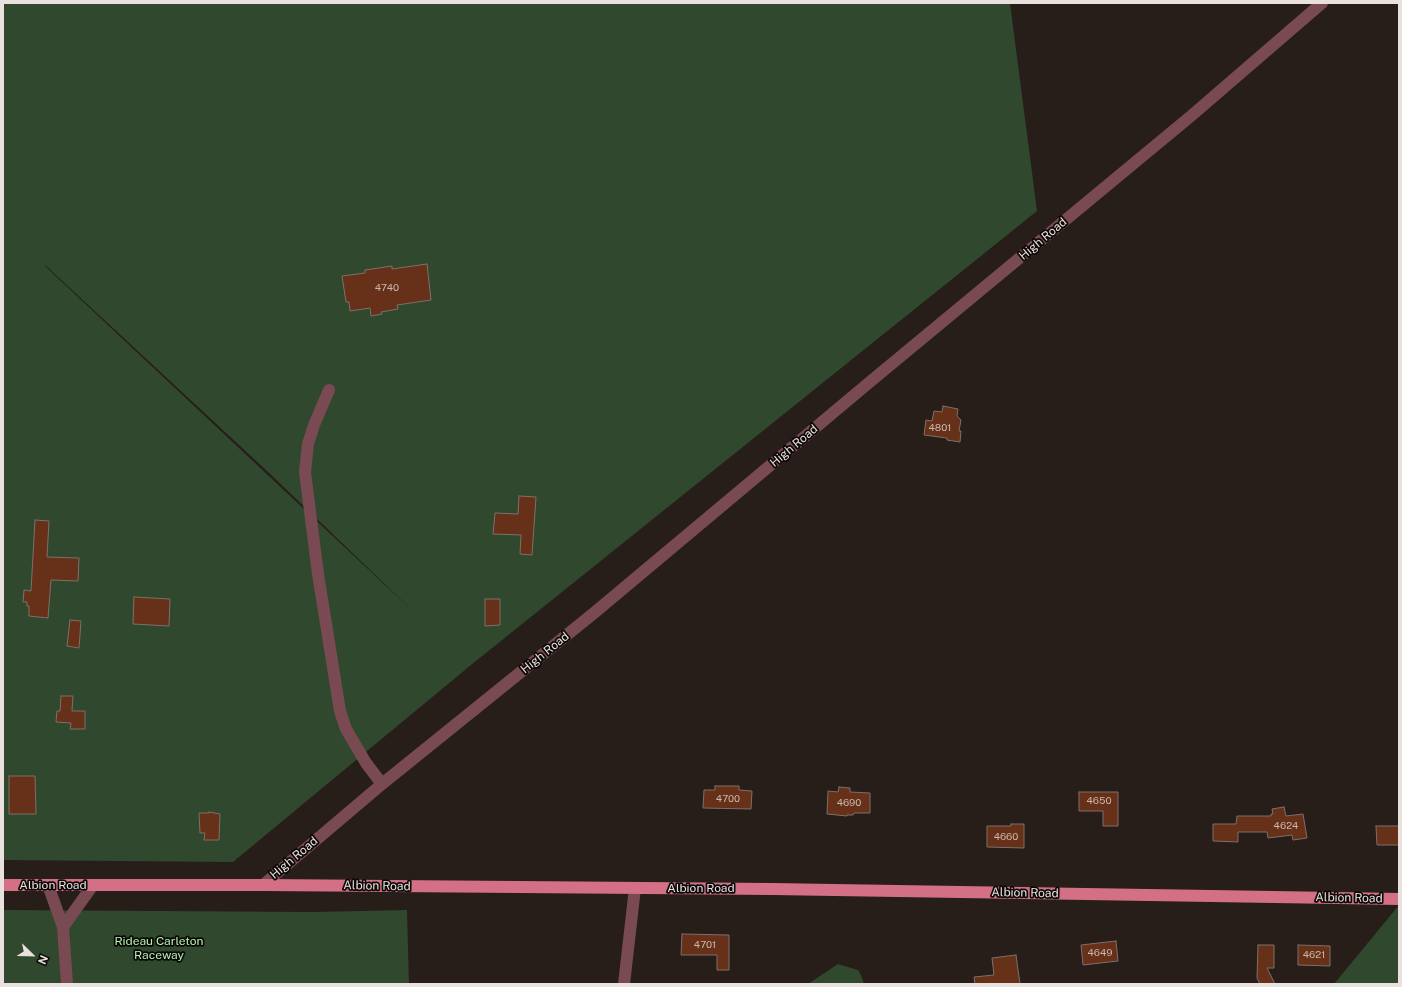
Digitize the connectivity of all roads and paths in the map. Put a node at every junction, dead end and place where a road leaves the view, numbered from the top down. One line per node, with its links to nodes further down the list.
1 (1322, 3): 3 (street, High Road)
2 (329, 390): 3 (street)
3 (382, 784): 7 (street, High Road)
4 (3, 885): 5 (main road, Albion Road)
5 (48, 885): 6 (main road, Albion Road); 10 (street)
6 (93, 885): 7 (main road, Albion Road); 10 (street)
7 (263, 885): 8 (main road, Albion Road)
8 (635, 888): 9 (main road, Albion Road); 12 (street)
9 (1399, 899)
10 (63, 927): 11 (street)
11 (67, 984)
12 (624, 984)

